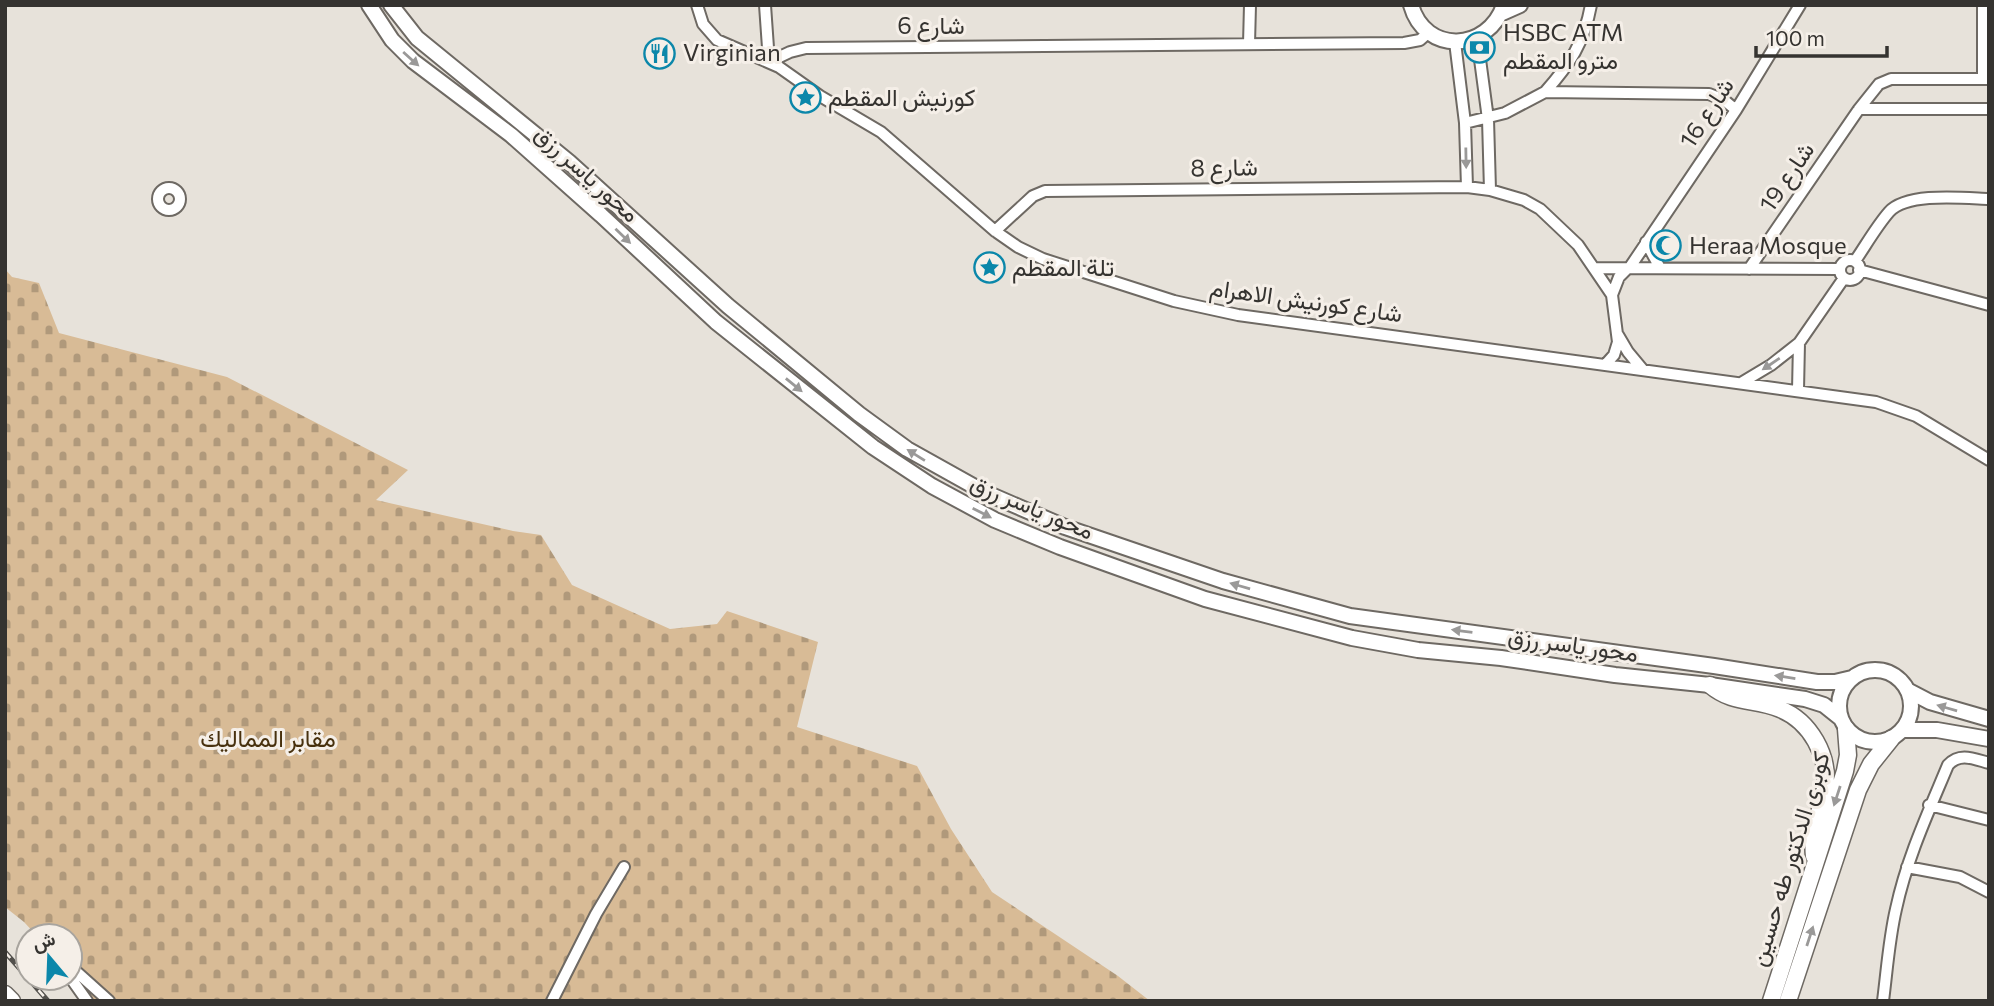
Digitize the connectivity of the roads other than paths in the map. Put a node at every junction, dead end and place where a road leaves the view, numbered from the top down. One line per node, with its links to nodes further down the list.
1 (369, 5): 45 (main road, محور ياسر رزق, one-way to 45)
2 (391, 5): 44 (main road, محور ياسر رزق, one-way to 2)
3 (697, 5): 16 (street, شارع كورنيش الاهرام)
4 (765, 5): 16 (street)
5 (1250, 5): 15 (street)
6 (1411, 5): 12 (main road)
7 (1520, 5): 11 (main road)
8 (1591, 5): 18 (street)
9 (1800, 5): 21 (street, شارع 16)
10 (1983, 5): 17 (street)
11 (1503, 9): 13 (main road)
12 (1429, 32): 14 (main road); 15 (street, شارع 6)
13 (1477, 37): 14 (main road); 22 (street)
14 (1455, 42): 23 (street)
15 (1249, 44): 16 (street, شارع 6)
16 (769, 62): 27 (street, شارع كورنيش الاهرام)
17 (1986, 79): 20 (street, شارع 19)
18 (1545, 92): 21 (street); 22 (street)
19 (1989, 108): 20 (street)
20 (1859, 109): 33 (street, شارع 19)
21 (1736, 110): 28 (street, شارع 16)
22 (1488, 119): 23 (street); 25 (street)
23 (1465, 123): 24 (street, one-way to 24)
24 (1467, 187): 25 (street, شارع 8); 27 (street, شارع 8)
25 (1490, 190): 30 (street, شارع 8)
26 (1985, 200): 29 (street)
27 (995, 231): 39 (street, شارع كورنيش الاهرام)
28 (1646, 242): 31 (street, شارع 16); 32 (street)
29 (1857, 266): 34 (street); 34 (street); 36 (street)
30 (1594, 268): 31 (street); 35 (street, شارع 8)
31 (1629, 268): 32 (street); 35 (street, شارع 16)
32 (1660, 268): 33 (street)
33 (1749, 269): 34 (street)
34 (1842, 273): 38 (street)
35 (1612, 295): 37 (street)
36 (1989, 305)
37 (1618, 335): 39 (street); 40 (street)
38 (1799, 343): 41 (street, one-way to 41); 42 (street)
39 (1605, 365): 40 (street, شارع كورنيش الاهرام)
40 (1643, 370): 41 (street, شارع كورنيش الاهرام)
41 (1741, 383): 42 (street, شارع كورنيش الاهرام)
42 (1798, 390): 43 (street, شارع كورنيش الاهرام)
43 (1989, 460)
44 (1852, 678): 46 (main road); 48 (main road)
45 (1710, 685): 48 (main road, محور ياسر رزق); 54 (highway)
46 (1907, 690): 47 (main road, one-way to 46); 49 (main road)
47 (1989, 719)
48 (1843, 723): 49 (main road); 54 (highway, كوبرى الدكتور طه حسين, one-way to 54)
49 (1897, 734): 50 (main road); 64 (highway, كوبرى الدكتور طه حسين, one-way to 49)
50 (1989, 739)
51 (1989, 763): 52 (street)
52 (1929, 805): 53 (street); 56 (street)
53 (1989, 820)
54 (1816, 864): 63 (highway, كوبرى الدكتور طه حسين)
55 (624, 867): 62 (street)
56 (1907, 867): 57 (street); 65 (street)
57 (1989, 892)
58 (84, 979): 61 (street)
59 (5, 994): 60 (highway)
60 (12, 1001)
61 (108, 1001)
62 (552, 1001)
63 (1770, 1001)
64 (1788, 1001)
65 (1883, 1001)

